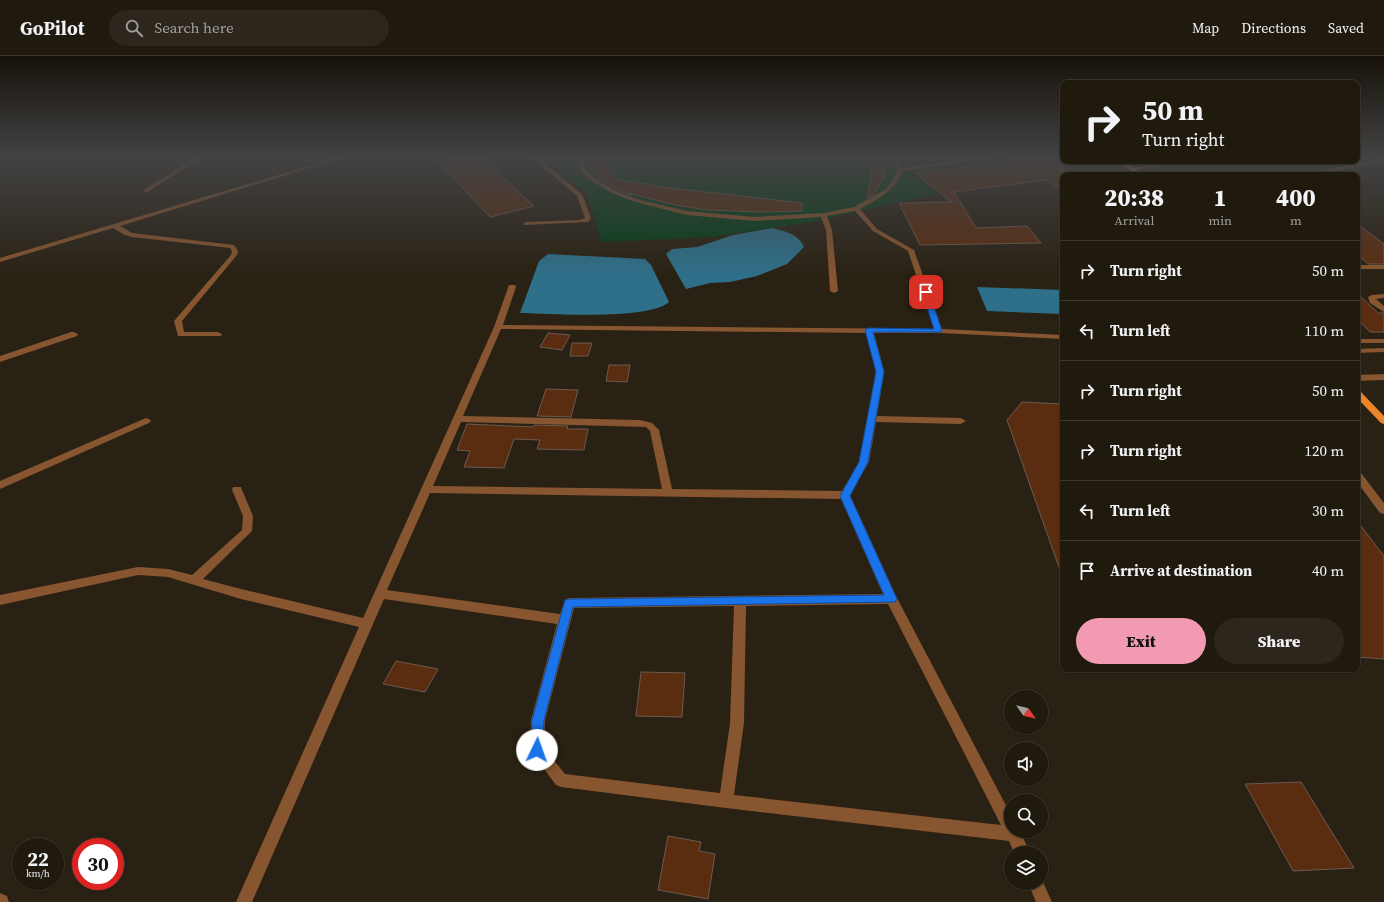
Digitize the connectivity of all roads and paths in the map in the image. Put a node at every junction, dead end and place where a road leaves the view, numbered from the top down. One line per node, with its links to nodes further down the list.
1 (209, 197): 8 (street)
2 (581, 197): 7 (street)
3 (629, 197): 6 (street)
4 (875, 197): 5 (street)
5 (856, 208): 6 (street); 18 (street)
6 (823, 215): 13 (street)
7 (526, 224)
8 (115, 226): 9 (street); 20 (street)
9 (0, 260)
10 (1360, 267): 11 (street)
11 (1384, 268)
12 (512, 287): 16 (street)
13 (834, 291)
14 (1384, 296): 15 (street)
15 (1384, 310)
16 (498, 327): 17 (street); 30 (street)
17 (868, 330): 18 (street); 31 (street)
18 (938, 331): 21 (street)
19 (74, 334): 26 (street)
20 (218, 334)
21 (1060, 337)
22 (1360, 341): 23 (street)
23 (1384, 341)
24 (1384, 350): 25 (street)
25 (1360, 351)
26 (0, 359)
27 (1384, 377): 28 (street)
28 (1360, 378)
29 (1360, 396): 33 (main road)
30 (458, 419): 37 (street); 39 (street)
31 (871, 419): 34 (street); 42 (street)
32 (146, 421): 36 (street)
33 (1384, 421)
34 (961, 422)
35 (1360, 479): 40 (street)
36 (0, 485)
37 (426, 489): 39 (street); 45 (street)
38 (237, 490): 44 (street)
39 (668, 493): 42 (street)
40 (1372, 494): 41 (street); 43 (street)
41 (1384, 495)
42 (845, 496): 46 (street)
43 (1384, 510)
44 (194, 580): 47 (street); 50 (street)
45 (380, 594): 49 (street); 50 (street)
46 (891, 599): 48 (street); 52 (street)
47 (0, 600)
48 (740, 601): 49 (street); 51 (street)
49 (565, 620): 51 (street)
50 (367, 624): 55 (street)
51 (726, 801): 53 (street)
52 (1004, 817)
53 (1004, 831)
54 (1039, 890): 56 (street)
55 (244, 902)
56 (1044, 902)

